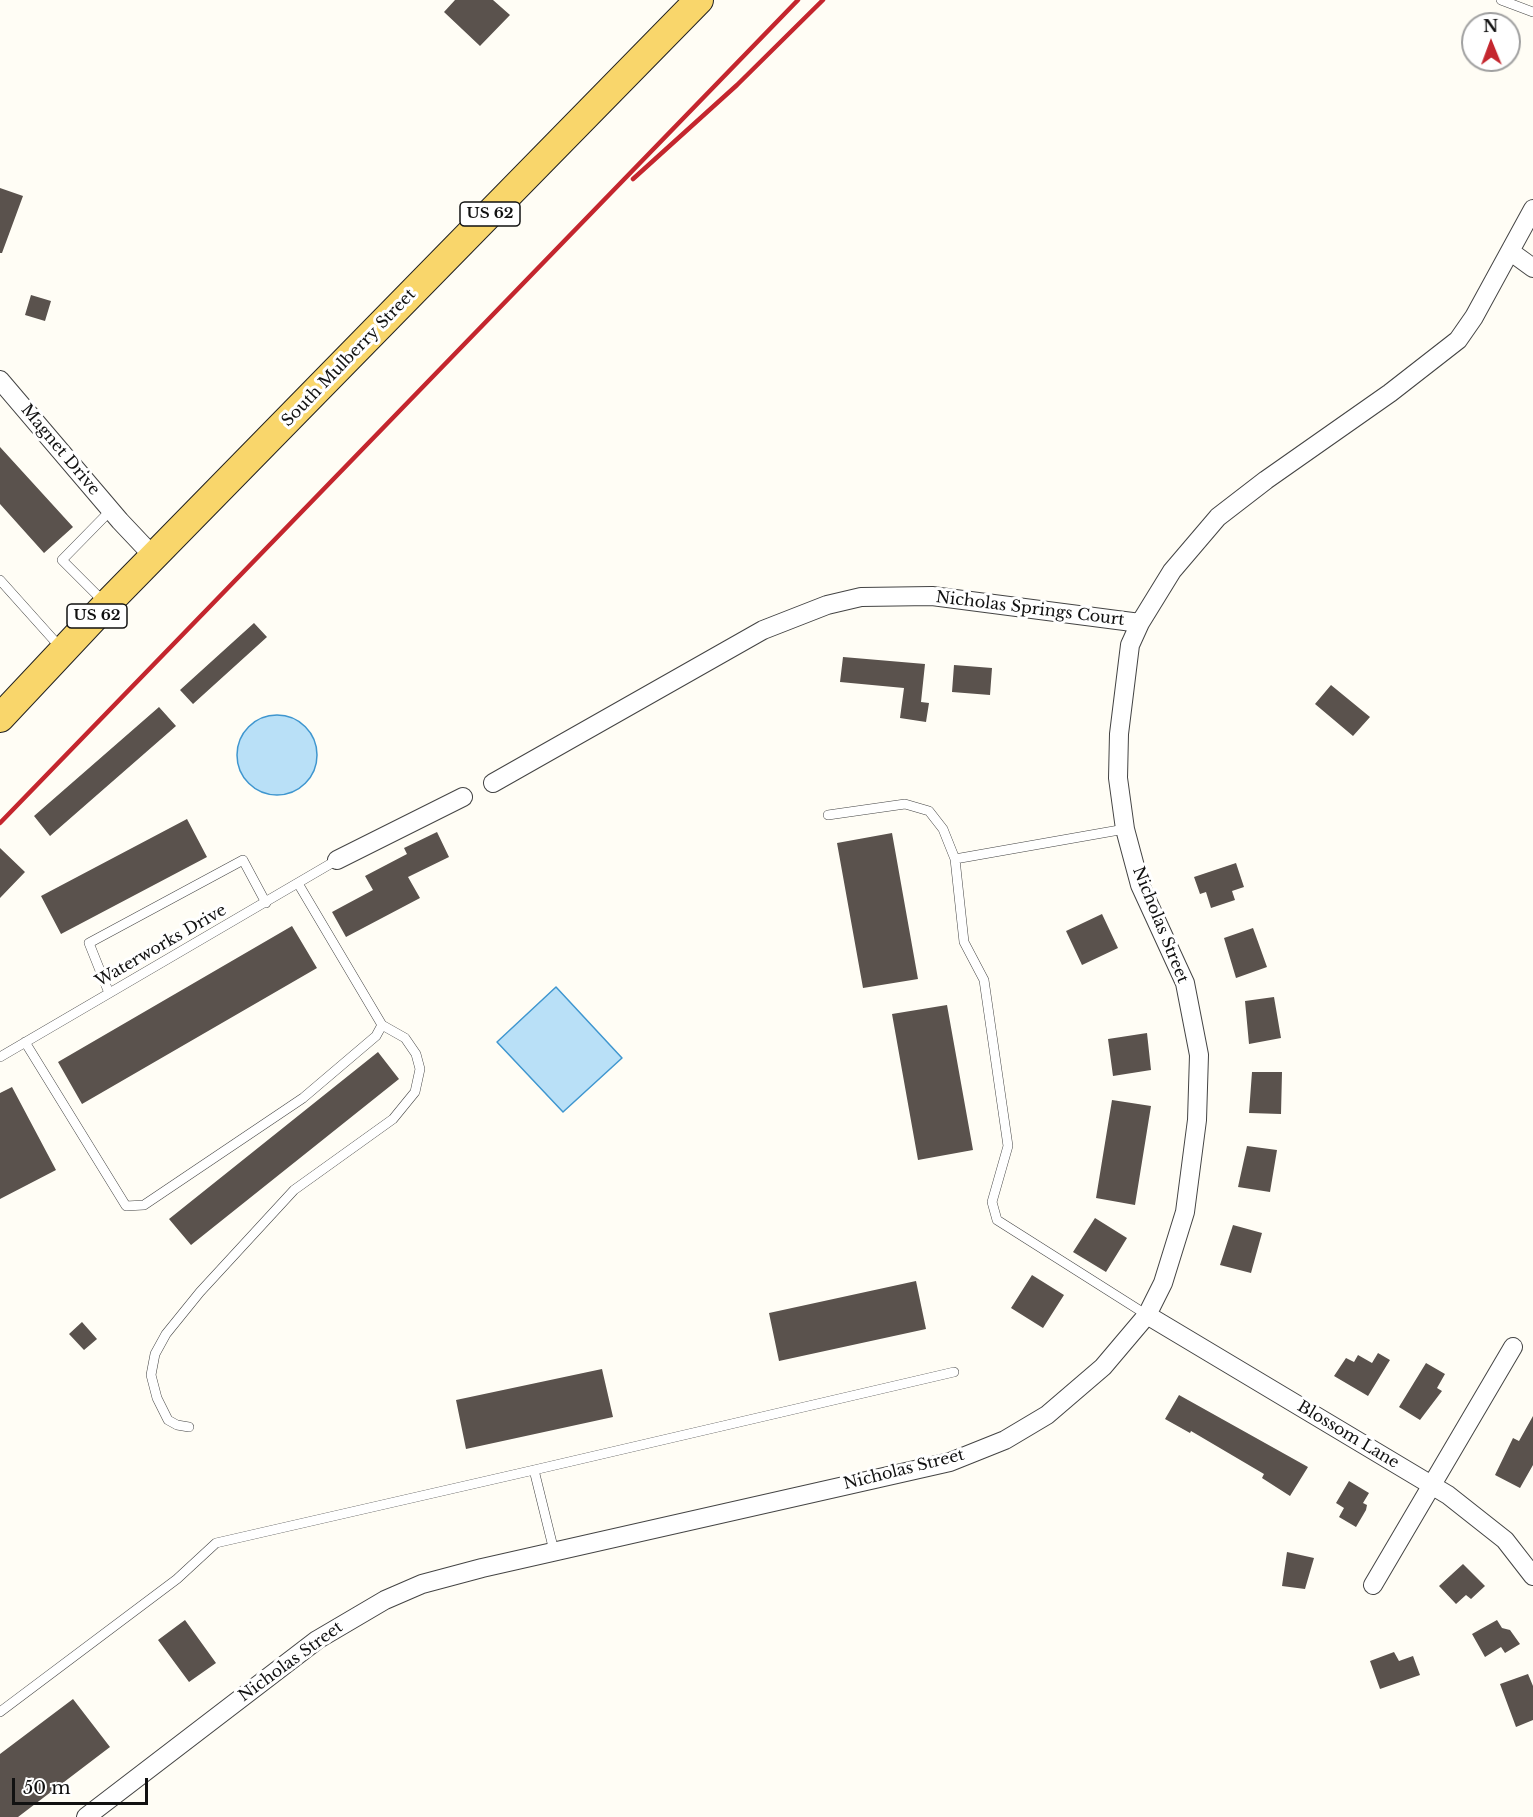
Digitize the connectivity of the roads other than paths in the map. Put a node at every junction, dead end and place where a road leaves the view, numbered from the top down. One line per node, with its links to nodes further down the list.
1 (699, 0): 9 (main road, South Mulberry Street / US 62)
2 (1501, 0): 3 (lane)
3 (1533, 12)
4 (1533, 209): 5 (street, Nicholas Springs Court)
5 (1511, 252): 6 (street); 12 (street, Nicholas Springs Court)
6 (1533, 268)
7 (0, 380): 8 (street, Magnet Drive)
8 (115, 515): 9 (street, Magnet Drive); 11 (lane)
9 (154, 557): 11 (main road, South Mulberry Street / US 62)
10 (0, 580): 13 (lane)
11 (106, 605): 13 (main road, South Mulberry Street / US 62)
12 (1140, 623): 15 (street, Nicholas Springs Court); 18 (street, Nicholas Street)
13 (64, 651): 14 (main road, South Mulberry Street / US 62)
14 (0, 718)
15 (493, 783)
16 (462, 797): 20 (street)
17 (828, 815): 19 (lane)
18 (1125, 829): 19 (lane); 27 (street, Nicholas Street)
19 (954, 859): 27 (lane)
20 (337, 860): 21 (lane, Waterworks Drive)
21 (298, 885): 22 (lane, Waterworks Drive); 24 (lane)
22 (266, 903): 23 (lane, Waterworks Drive); 23 (lane)
23 (109, 993): 25 (lane, Waterworks Drive)
24 (382, 1025): 25 (lane); 30 (lane)
25 (25, 1042): 26 (lane, Waterworks Drive)
26 (0, 1057)
27 (1147, 1315): 32 (street, Blossom Lane); 33 (street, Nicholas Street)
28 (1513, 1347): 32 (street)
29 (954, 1372): 31 (lane)
30 (189, 1427)
31 (534, 1470): 33 (lane); 36 (lane)
32 (1432, 1485): 34 (street, Blossom Lane); 35 (street)
33 (554, 1551): 37 (street, Nicholas Street)
34 (1533, 1576)
35 (1373, 1585)
36 (0, 1712)
37 (86, 1817)

